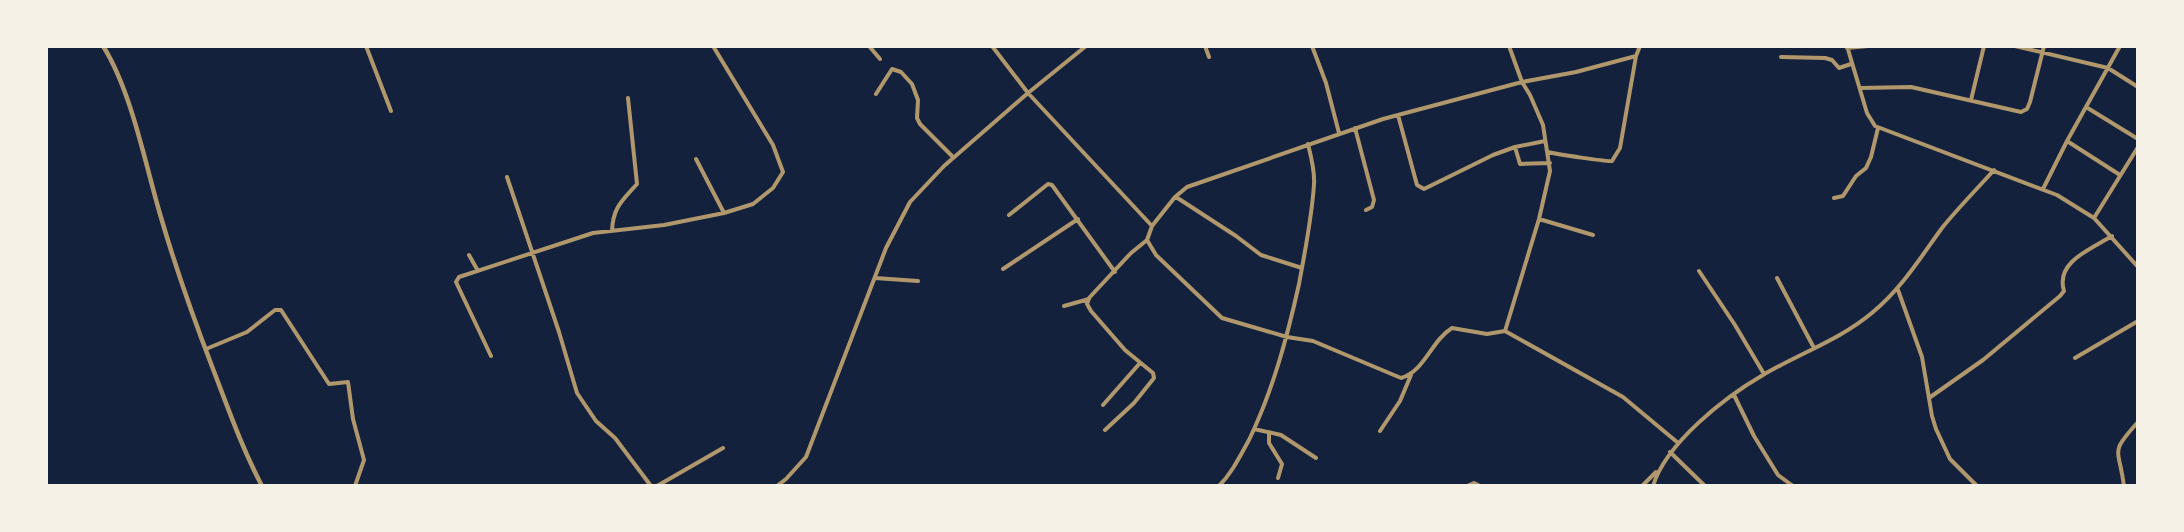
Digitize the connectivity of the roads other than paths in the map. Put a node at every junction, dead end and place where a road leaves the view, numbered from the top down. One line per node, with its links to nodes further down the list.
1 (103, 46): 82 (street)
2 (366, 46): 32 (street)
3 (713, 46): 54 (street)
4 (868, 46): 21 (street)
5 (992, 46): 27 (street)
6 (1086, 46): 27 (street)
7 (1204, 46): 19 (street)
8 (1312, 46): 36 (street)
9 (1509, 46): 24 (street)
10 (1640, 46): 18 (street)
11 (1868, 46): 16 (street)
12 (1984, 46): 30 (street)
13 (2015, 46): 17 (street)
14 (2044, 46): 17 (street)
15 (2120, 46): 23 (street)
16 (1847, 47): 22 (street)
17 (2042, 53): 23 (street); 30 (street)
18 (1636, 56): 24 (street); 43 (street)
19 (1209, 57)
20 (1781, 57): 22 (street)
21 (880, 59)
22 (1851, 64): 26 (street)
23 (2108, 68): 25 (street); 31 (street)
24 (1522, 82): 33 (street); 38 (street)
25 (2138, 87)
26 (1860, 88): 30 (street); 35 (street)
27 (1028, 93): 44 (street); 59 (street)
28 (876, 94): 44 (street)
29 (628, 98): 60 (street)
30 (1971, 100)
31 (2086, 107): 37 (street); 39 (street)
32 (391, 111)
33 (1398, 115): 34 (street); 41 (street)
34 (1355, 128): 36 (street); 53 (street)
35 (1878, 128): 47 (street); 52 (street)
36 (1340, 133): 40 (street)
37 (2138, 139)
38 (1545, 141): 41 (street); 43 (street)
39 (2067, 141): 48 (street); 50 (street)
40 (1308, 144): 51 (street); 68 (street)
41 (1515, 147): 46 (street)
42 (2138, 147): 48 (street)
43 (1548, 152): 46 (street)
44 (953, 158): 72 (street)
45 (696, 159): 54 (street)
46 (1550, 163): 58 (street)
47 (1994, 170): 50 (street); 75 (street)
48 (2120, 175): 56 (street)
49 (507, 177): 64 (street)
50 (2043, 189): 56 (street)
51 (1175, 197): 59 (street); 68 (street)
52 (1834, 198)
53 (1366, 210)
54 (724, 213): 60 (street)
55 (1009, 215): 57 (street)
56 (2094, 218): 62 (street)
57 (1078, 219): 67 (street); 71 (street)
58 (1539, 219): 61 (street); 79 (street)
59 (1152, 226): 63 (street)
60 (612, 231): 64 (street)
61 (1593, 235)
62 (2112, 236): 66 (street); 89 (street)
63 (1147, 240): 71 (street); 80 (street)
64 (531, 253): 69 (street); 104 (street)
65 (469, 255): 69 (street)
66 (2138, 267)
67 (1004, 268)
68 (1302, 268): 80 (street)
69 (478, 271): 83 (street)
70 (1699, 271): 86 (street)
71 (1115, 272): 76 (street)
72 (875, 278): 74 (street); 106 (street)
73 (1776, 278): 81 (street)
74 (918, 280)
75 (1898, 290): 81 (street); 89 (street)
76 (1089, 298): 77 (street); 85 (street)
77 (1064, 306)
78 (2138, 321): 84 (street)
79 (1505, 331): 87 (street); 96 (street)
80 (1287, 337): 87 (street); 92 (street)
81 (1814, 348): 86 (street)
82 (206, 349): 102 (street); 103 (street)
83 (490, 356)
84 (2075, 358)
85 (1140, 363): 90 (street); 93 (street)
86 (1764, 374): 88 (street)
87 (1411, 375): 94 (street)
88 (1734, 395): 96 (street); 113 (street)
89 (1929, 398): 114 (street)
90 (1104, 405)
91 (2138, 422): 115 (street)
92 (1254, 429): 95 (street); 107 (street)
93 (1105, 430)
94 (1380, 431)
95 (1269, 432): 99 (street); 101 (street)
96 (1678, 442): 98 (street)
97 (723, 448): 105 (street)
98 (1670, 452): 100 (street); 112 (street)
99 (1316, 458)
100 (1658, 470): 110 (street); 111 (street)
101 (1278, 478)
102 (262, 486)
103 (355, 486)
104 (651, 486)
105 (657, 486)
106 (777, 486)
107 (1219, 486)
108 (1467, 486): 109 (street)
109 (1480, 486)
110 (1641, 486)
111 (1653, 486)
112 (1705, 486)
113 (1793, 486)
114 (1977, 486)
115 (2124, 486)

